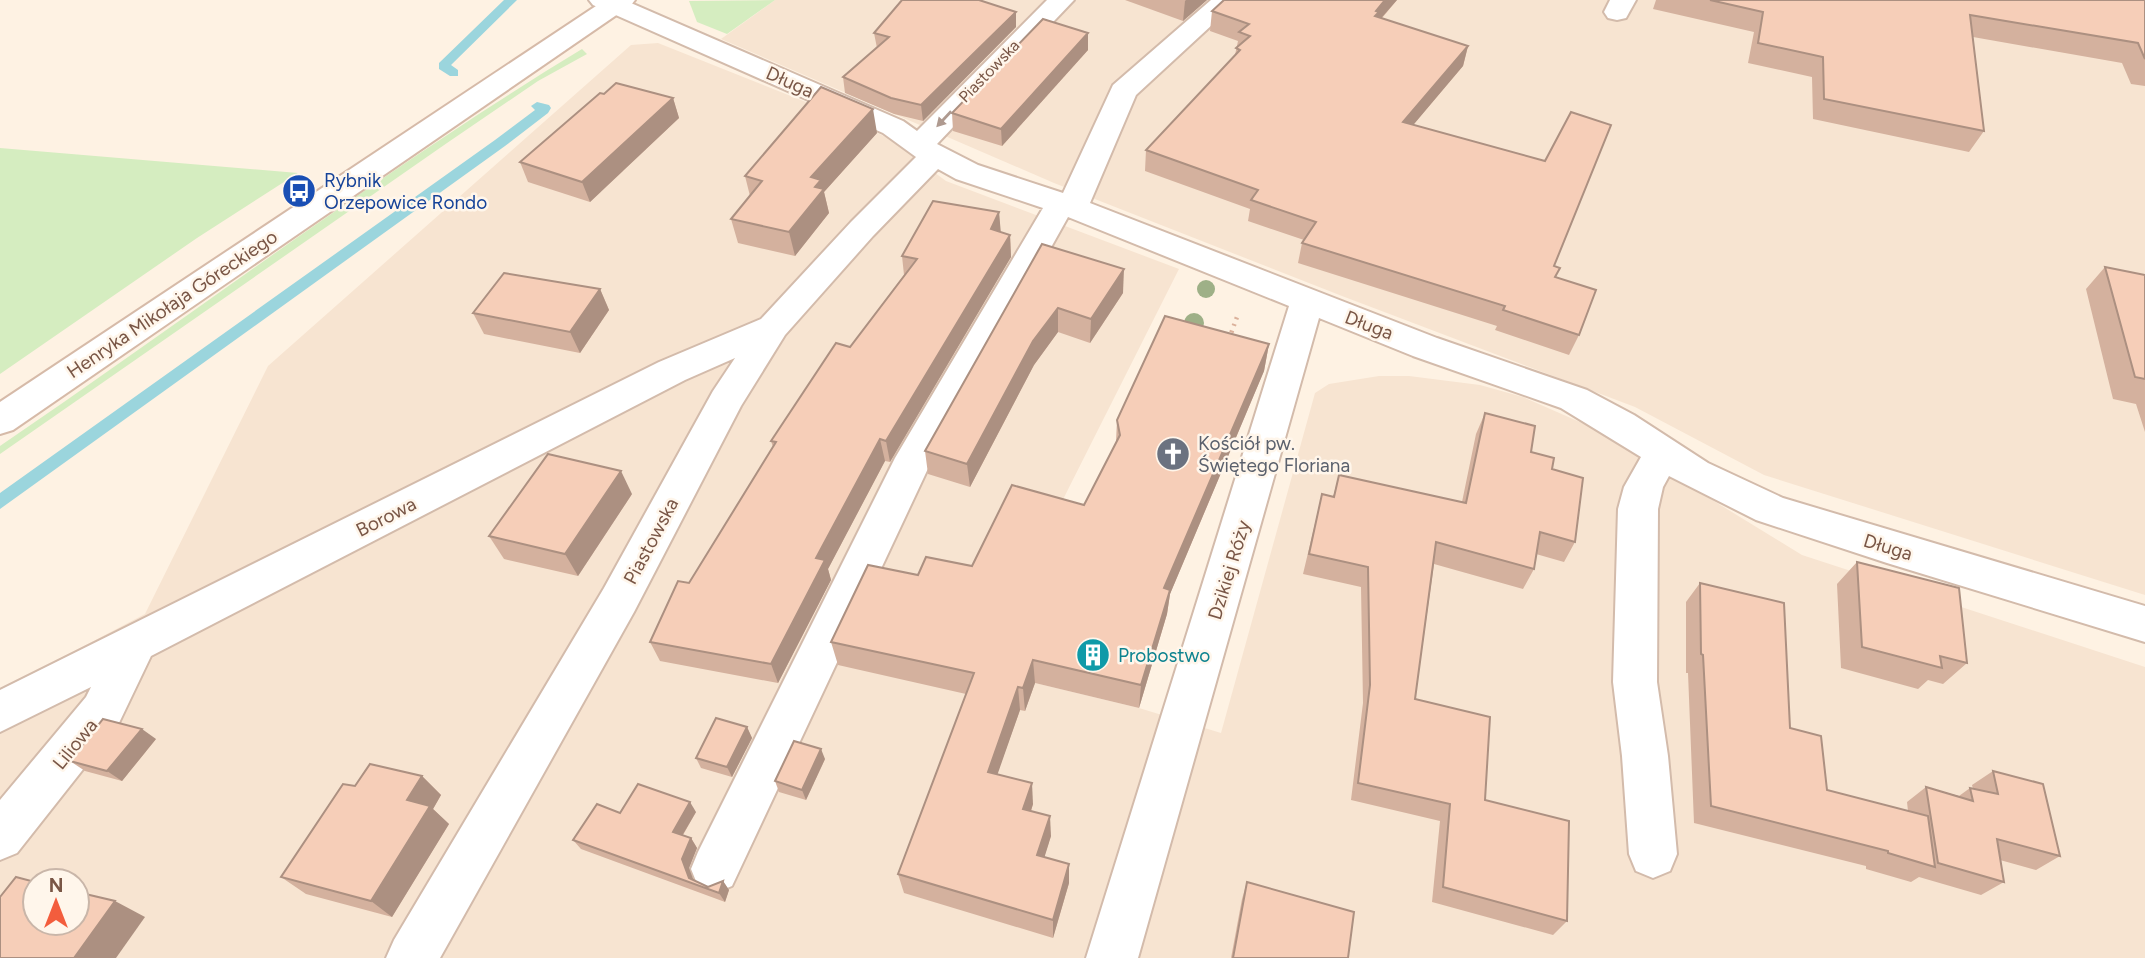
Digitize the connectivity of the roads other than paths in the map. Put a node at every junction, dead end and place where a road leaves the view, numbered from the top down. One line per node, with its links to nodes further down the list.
1 (1061, 0): 4 (street, Piastowska, one-way to 4)
2 (1226, 0): 5 (street)
3 (613, 2): 4 (street, Długa); 8 (street, Henryka Mikołaja Góreckiego)
4 (927, 151): 5 (street, Długa); 7 (street, Piastowska)
5 (1066, 205): 6 (street, Długa); 15 (street)
6 (1307, 301): 9 (street, Długa); 17 (street, Dzikiej Róży)
7 (774, 327): 11 (street, Borowa); 16 (street, Piastowska)
8 (0, 420)
9 (1664, 456): 10 (street, Długa); 14 (street)
10 (2145, 624)
11 (136, 643): 12 (street, Borowa); 13 (street, Liliowa)
12 (0, 712)
13 (0, 837)
14 (1653, 854)
15 (715, 869)
16 (412, 958)
17 (1112, 958)

